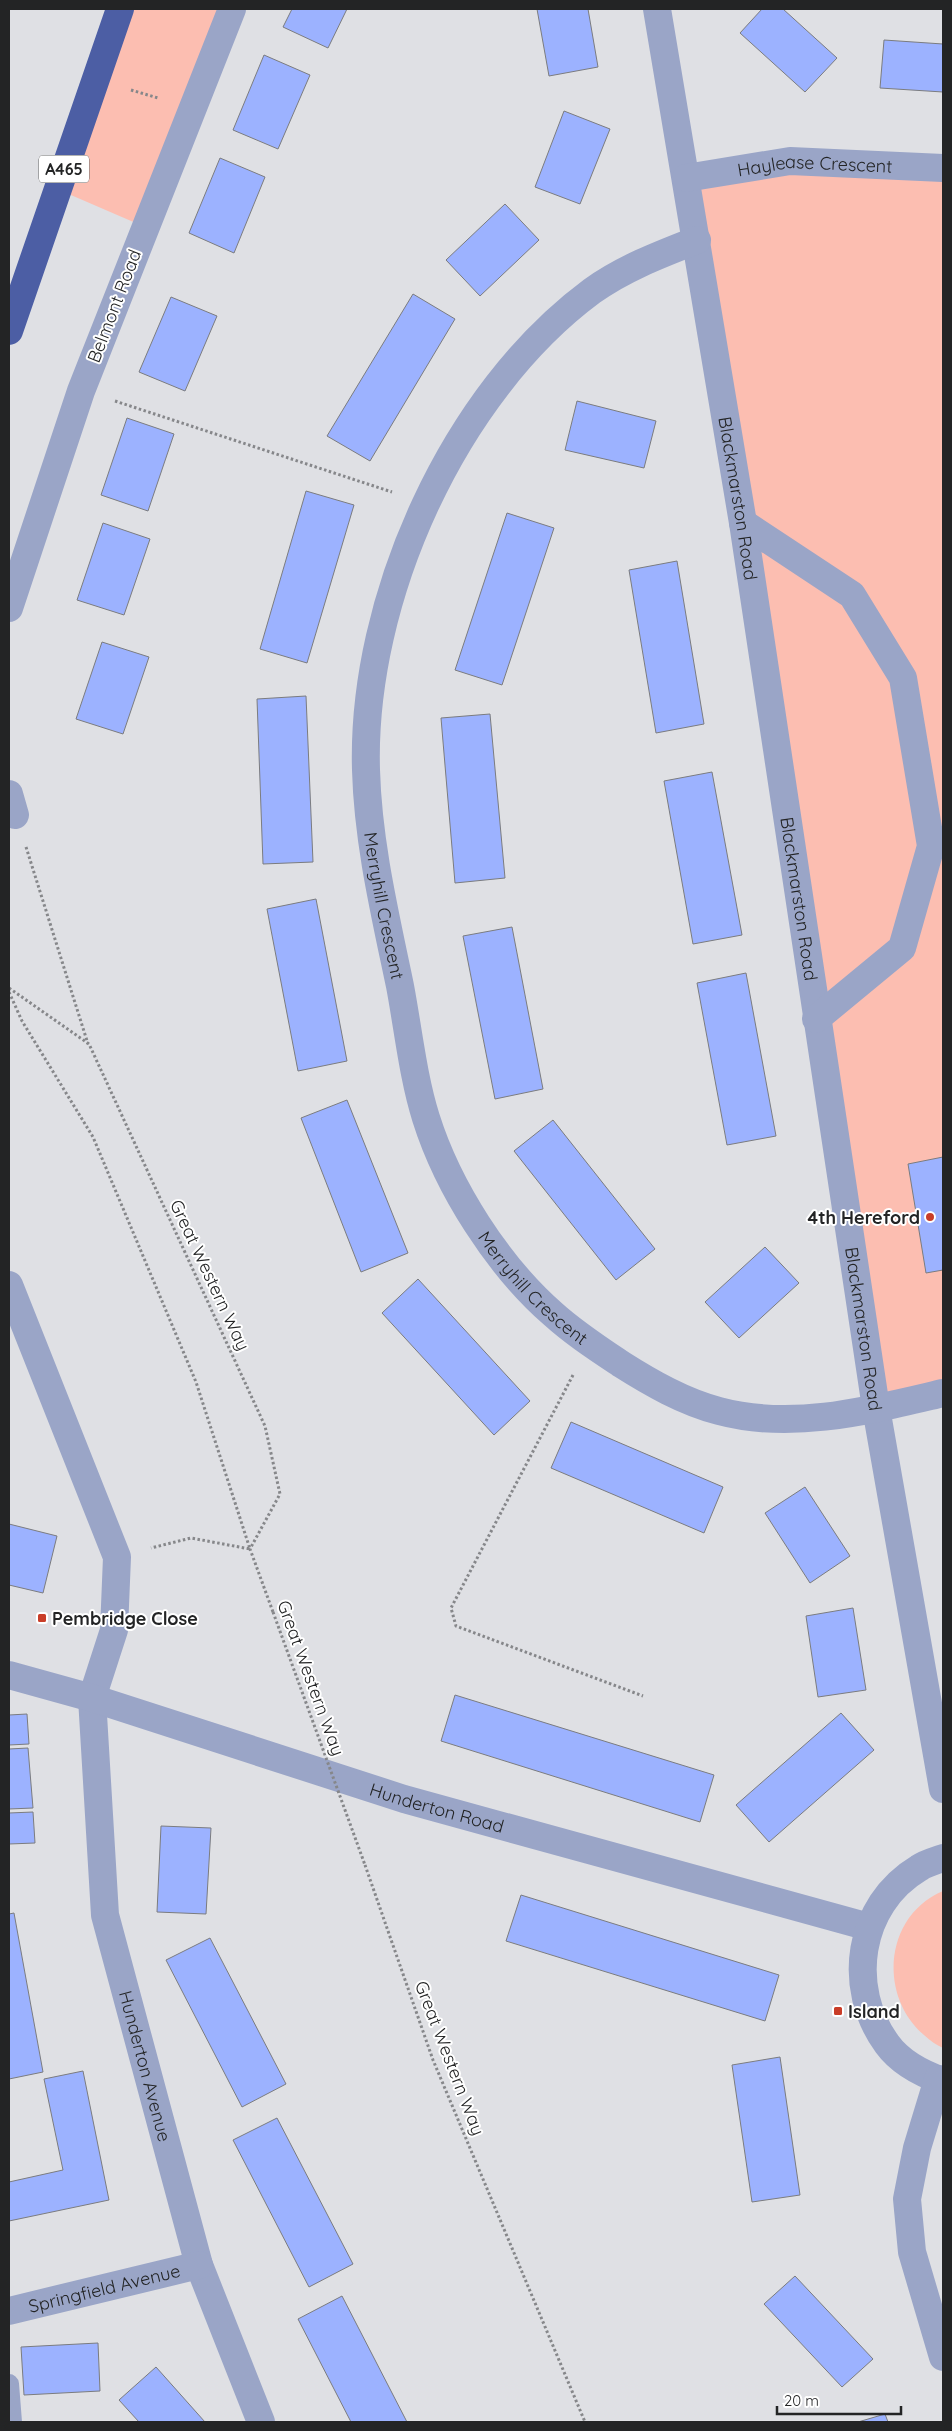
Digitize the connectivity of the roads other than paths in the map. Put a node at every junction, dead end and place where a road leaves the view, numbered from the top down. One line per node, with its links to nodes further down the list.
1 (232, 9): 9 (street, Belmont Road)
2 (657, 9): 5 (street, Blackmarston Road)
3 (115, 11): 7 (highway, A465)
4 (943, 168): 5 (street, Haylease Crescent)
5 (686, 178): 6 (street, Blackmarston Road)
6 (697, 240): 8 (street, Blackmarston Road); 13 (street, Merryhill Crescent)
7 (9, 331)
8 (743, 523): 10 (street, Blackmarston Road); 10 (street)
9 (9, 608)
10 (816, 1019): 13 (street, Blackmarston Road)
11 (9, 1285): 15 (street)
12 (943, 1393): 13 (street)
13 (876, 1408): 16 (street, Blackmarston Road)
14 (9, 1675): 15 (street, Hunderton Road)
15 (92, 1698): 18 (street, Hunderton Road); 20 (street, Hunderton Avenue)
16 (943, 1789)
17 (943, 1858): 18 (street)
18 (869, 1927): 19 (street)
19 (941, 2080): 22 (street)
20 (199, 2265): 21 (street, Springfield Avenue); 25 (street, Hunderton Avenue)
21 (9, 2311)
22 (943, 2357)
23 (9, 2384): 24 (lane)
24 (12, 2422)
25 (261, 2422)

